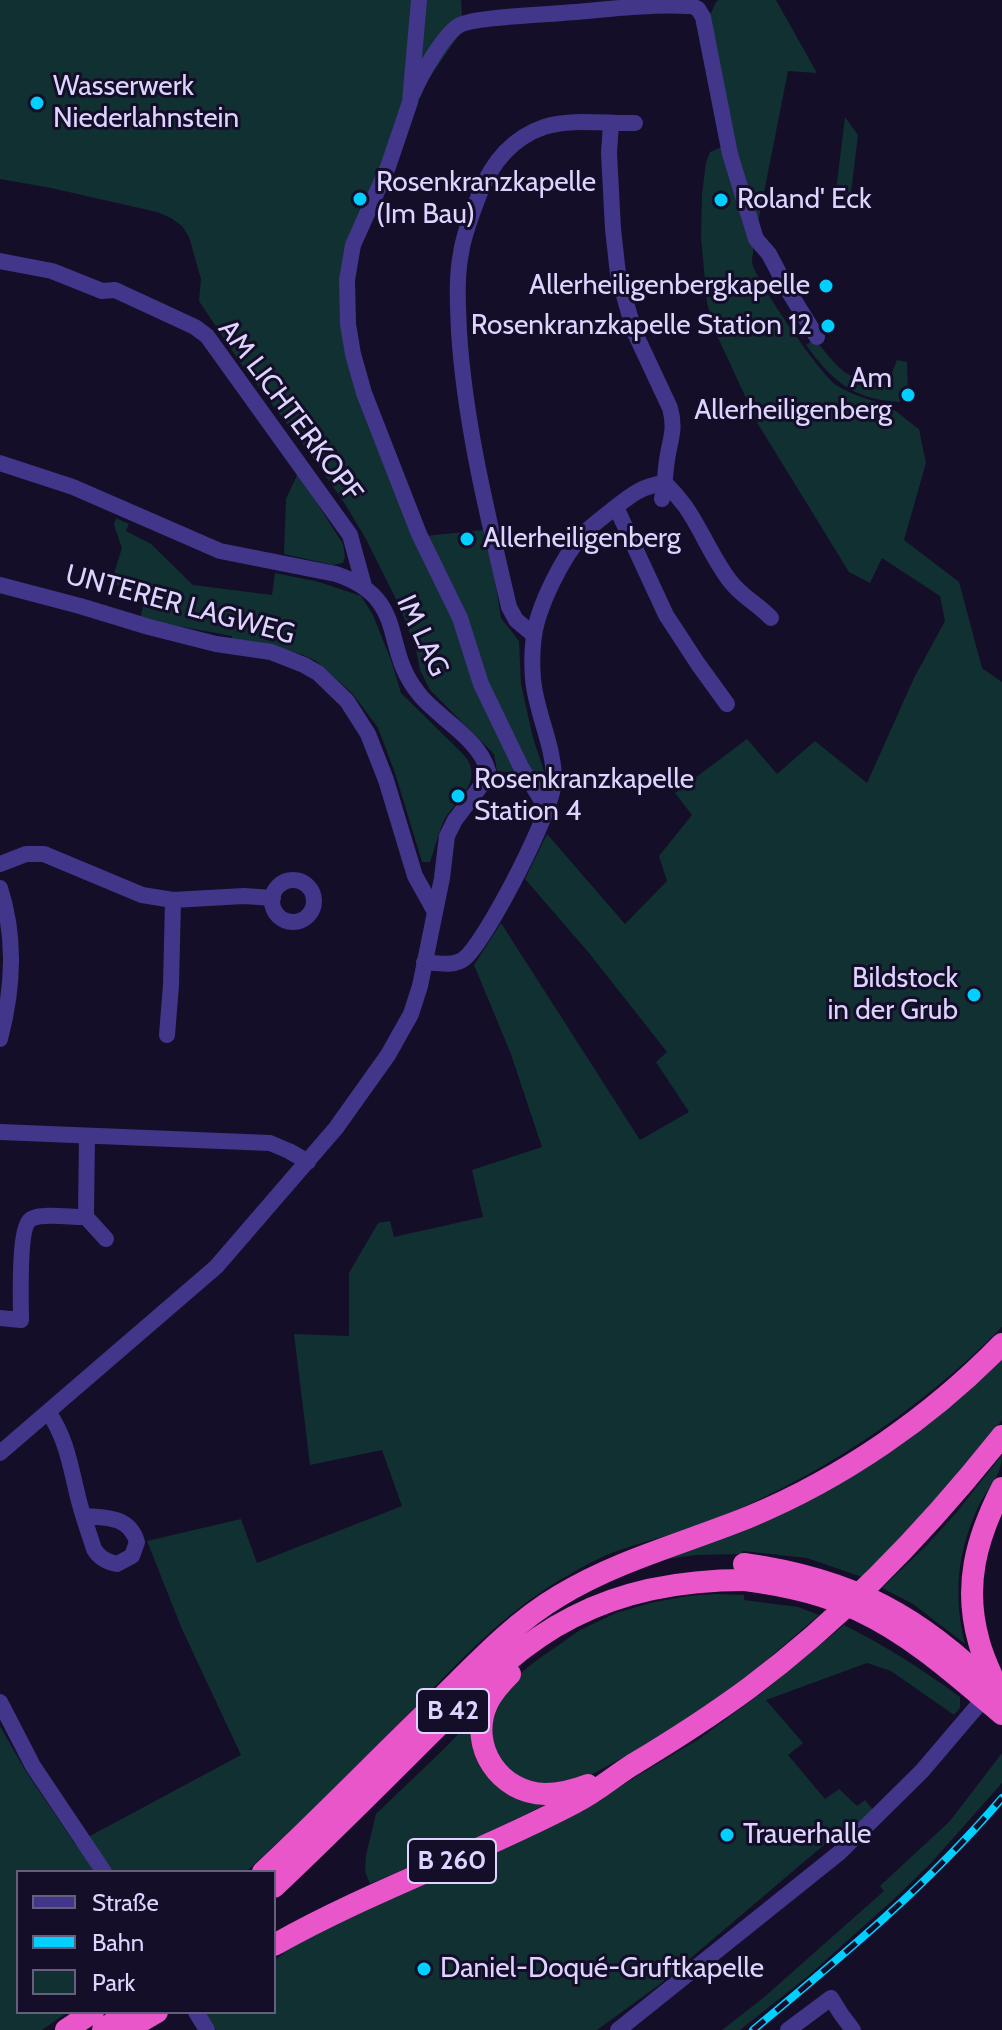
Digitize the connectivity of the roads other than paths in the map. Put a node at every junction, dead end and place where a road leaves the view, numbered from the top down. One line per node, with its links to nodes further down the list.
1 (419, 0): 2 (street)
2 (410, 102): 6 (street); 15 (street)
3 (635, 123): 4 (street)
4 (611, 124): 8 (street); 13 (street)
5 (0, 261): 11 (street, AM LICHTERKOPF)
6 (817, 337)
7 (0, 463): 11 (street, IM LAG)
8 (664, 491): 9 (street); 12 (street)
9 (616, 507): 13 (street); 14 (street)
10 (0, 585): 20 (street, UNTERER LAGWEG)
11 (364, 586): 20 (street, IM LAG)
12 (771, 618)
13 (534, 635): 15 (street)
14 (727, 704)
15 (547, 809): 21 (street)
16 (0, 864): 19 (street)
17 (0, 888): 23 (street)
18 (273, 898): 19 (street)
19 (173, 900): 22 (street)
20 (434, 910): 21 (street, IM LAG)
21 (424, 962): 26 (street, IM LAG)
22 (167, 1035)
23 (0, 1039)
24 (0, 1132): 25 (street)
25 (87, 1136): 26 (street); 27 (street)
26 (308, 1162): 31 (street, IM LAG)
27 (85, 1216): 28 (street); 29 (street)
28 (106, 1239)
29 (0, 1318)
30 (1002, 1344): 38 (highway)
31 (48, 1412): 33 (street, IM LAG); 35 (street)
32 (1002, 1436): 41 (highway, B 260)
33 (0, 1453)
34 (1002, 1488): 39 (highway, bridge)
35 (84, 1516)
36 (744, 1572): 37 (highway, B 42); 38 (highway, B 42); 39 (highway, B 42, bridge)
37 (609, 1601): 41 (highway, B 42); 44 (highway, B 42)
38 (487, 1653): 43 (highway, B 42)
39 (1002, 1697): 52 (street)
40 (0, 1702): 42 (street)
41 (623, 1771): 45 (highway, B 260)
42 (103, 1870)
43 (265, 1870)
44 (276, 1885)
45 (276, 1943)
46 (90, 2014): 49 (highway)
47 (124, 2014): 50 (highway)
48 (154, 2014): 51 (highway)
49 (66, 2030)
50 (103, 2030)
51 (126, 2030)
52 (618, 2030)
53 (788, 2030): 54 (street)
54 (853, 2030)

